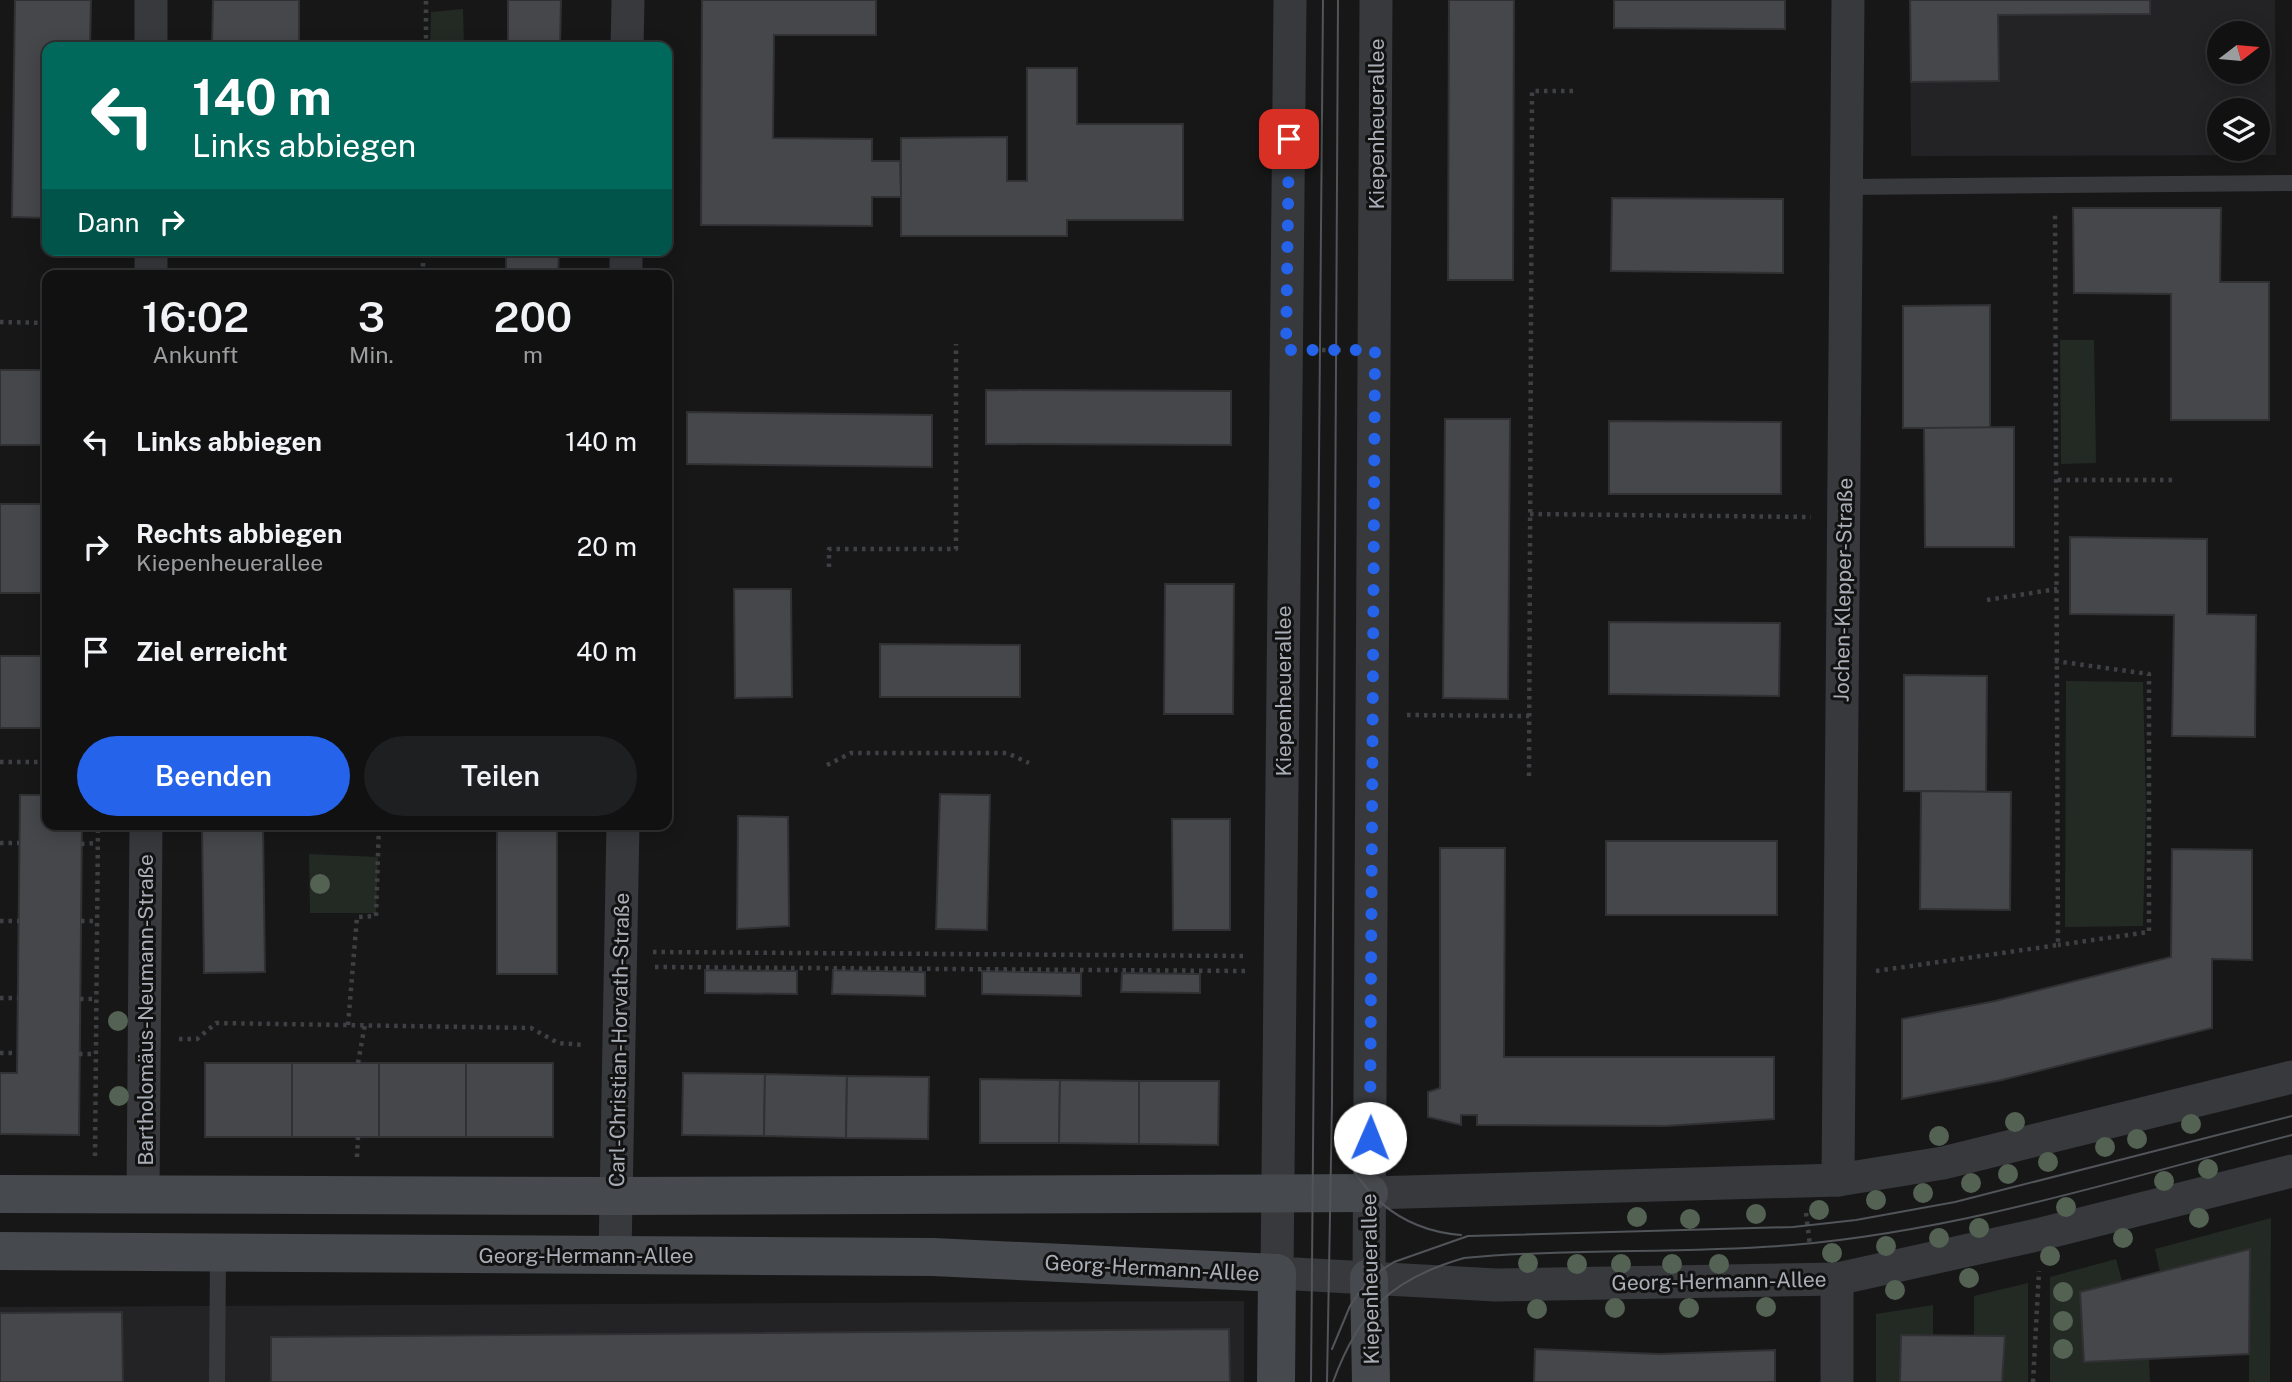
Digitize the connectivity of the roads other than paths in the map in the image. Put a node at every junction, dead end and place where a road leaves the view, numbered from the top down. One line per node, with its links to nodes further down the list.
1 (151, 0): 6 (street)
2 (628, 0): 7 (street)
3 (1290, 0): 15 (street, Kiepenheuerallee)
4 (1376, 0): 16 (street, Kiepenheuerallee)
5 (1848, 0): 9 (street, Jochen-Klepper-Straße)
6 (151, 42)
7 (628, 42)
8 (2292, 183): 9 (lane)
9 (1847, 187): 14 (street, Jochen-Klepper-Straße)
10 (146, 830): 18 (street, Bartholomäus-Neumann-Straße)
11 (623, 830): 19 (street, Carl-Christian-Horvath-Straße)
12 (2292, 1077): 14 (street)
13 (2292, 1171): 25 (street, Georg-Hermann-Allee)
14 (1838, 1180): 16 (street)
15 (1278, 1192): 16 (street); 19 (street); 23 (street, Kiepenheuerallee)
16 (1369, 1193): 24 (street, Kiepenheuerallee)
17 (0, 1194): 18 (street)
18 (143, 1195): 19 (street)
19 (617, 1196): 22 (street, Carl-Christian-Horvath-Straße)
20 (0, 1251): 21 (street, Georg-Hermann-Allee)
21 (218, 1254): 22 (street, Georg-Hermann-Allee); 26 (lane)
22 (615, 1255): 23 (street, Georg-Hermann-Allee)
23 (1278, 1273): 24 (street, Georg-Hermann-Allee); 27 (street, Kiepenheuerallee)
24 (1368, 1278): 25 (street, Georg-Hermann-Allee); 28 (street, Kiepenheuerallee)
25 (1825, 1279): 29 (street)
26 (216, 1382)
27 (1276, 1382)
28 (1371, 1382)
29 (1837, 1382)

